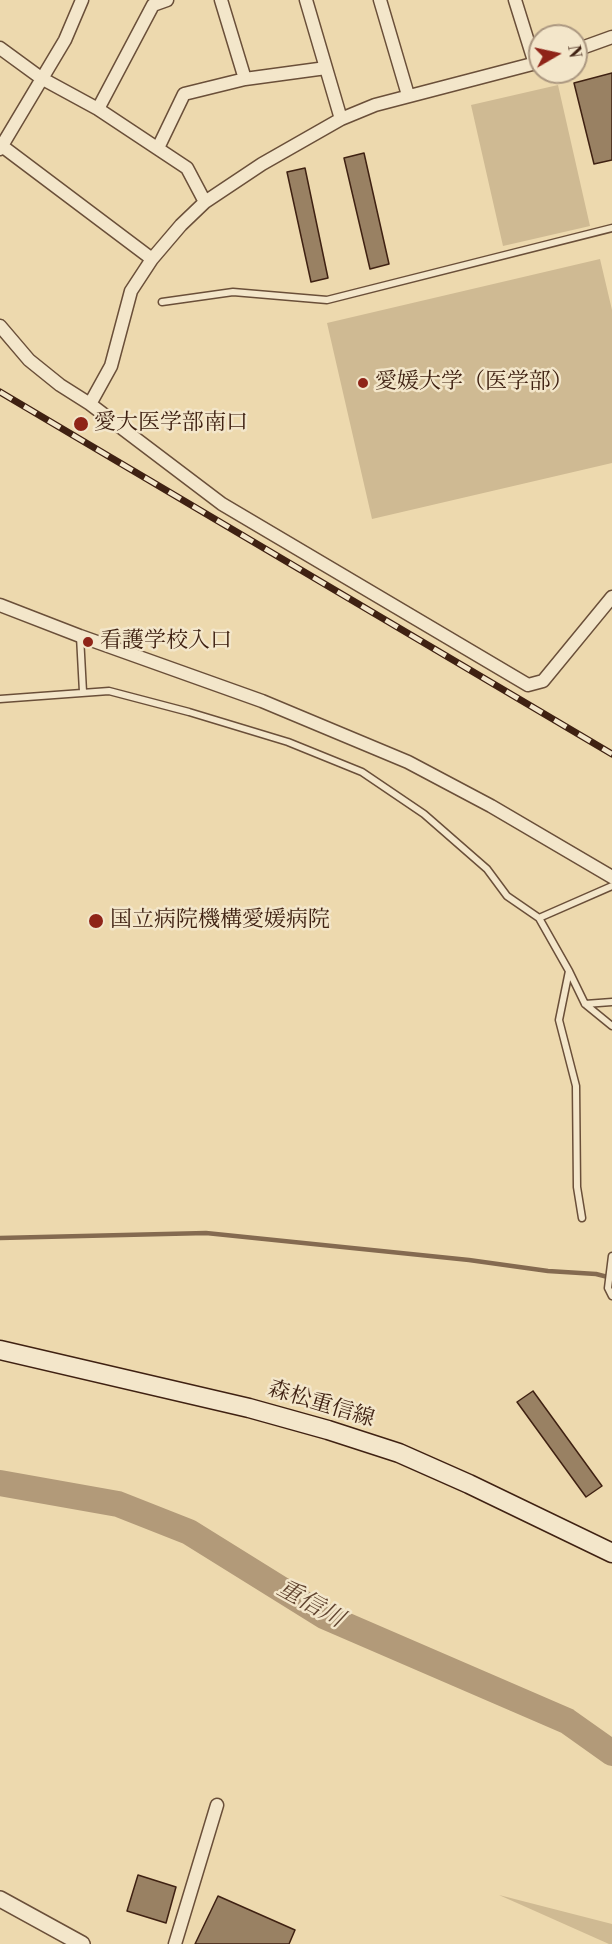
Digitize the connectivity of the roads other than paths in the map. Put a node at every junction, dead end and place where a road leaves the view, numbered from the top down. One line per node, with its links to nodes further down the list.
1 (82, 0): 13 (street)
2 (167, 0): 16 (street)
3 (221, 0): 14 (street)
4 (306, 0): 12 (street)
5 (380, 0): 15 (street)
6 (515, 0): 7 (street)
7 (528, 36)
8 (612, 37): 9 (street)
9 (588, 46)
10 (0, 48): 13 (street)
11 (528, 65): 15 (street)
12 (326, 68): 14 (street); 17 (street)
13 (41, 78): 16 (street); 18 (street)
14 (245, 79): 19 (street)
15 (408, 95): 17 (street)
16 (98, 109): 19 (street)
17 (341, 119): 20 (street)
18 (1, 147): 23 (street)
19 (158, 148): 20 (street)
20 (206, 202): 23 (street)
21 (611, 228): 22 (lane); 24 (lane)
22 (612, 236)
23 (152, 258): 26 (street)
24 (162, 302)
25 (0, 326): 26 (street)
26 (90, 404): 27 (street)
27 (612, 597)
28 (0, 605): 29 (street)
29 (80, 636): 30 (lane); 32 (street)
30 (83, 692): 31 (lane); 34 (lane)
31 (0, 699)
32 (612, 877)
33 (612, 886): 34 (lane)
34 (539, 918): 35 (lane)
35 (569, 971): 37 (lane); 39 (lane)
36 (612, 1002): 37 (lane)
37 (585, 1004): 38 (lane)
38 (612, 1026)
39 (582, 1218)
40 (612, 1256): 41 (lane)
41 (612, 1296)
42 (0, 1350): 43 (main road, 森松重信線)
43 (612, 1553)
44 (217, 1805): 47 (street)
45 (0, 1899): 46 (street)
46 (82, 1944)
47 (175, 1944)

